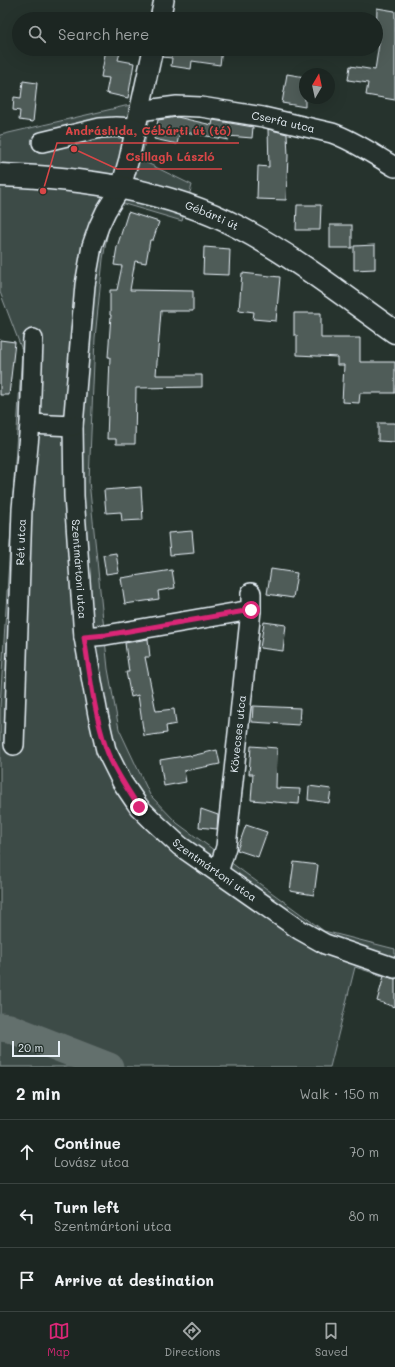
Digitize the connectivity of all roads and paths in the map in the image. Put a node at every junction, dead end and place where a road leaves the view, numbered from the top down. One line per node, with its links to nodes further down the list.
1 (164, 0): 2 (street)
2 (161, 12)
3 (151, 56): 4 (street, Szentmártoni utca)
4 (137, 119): 5 (street); 6 (street, Cserfa utca); 8 (street, Szentmártoni utca)
5 (42, 142)
6 (395, 167)
7 (0, 175): 8 (main road, Gébárti út)
8 (121, 187): 9 (main road, Gébárti út); 12 (street, Szentmártoni utca)
9 (395, 332)
10 (33, 339): 11 (street, Rét utca)
11 (30, 424): 12 (street); 14 (street, Rét utca)
12 (73, 426): 13 (street, Szentmártoni utca)
13 (84, 637): 15 (street, Szentmártoni utca); 15 (street, Kövecses utca)
14 (14, 745)
15 (218, 872): 16 (street, Szentmártoni utca)
16 (395, 968)

